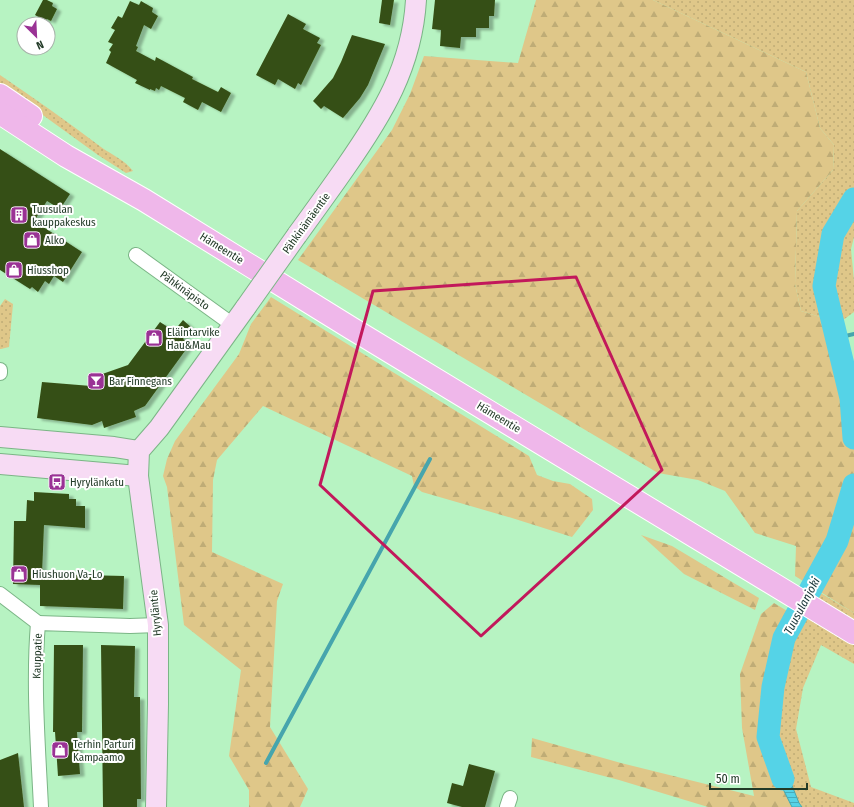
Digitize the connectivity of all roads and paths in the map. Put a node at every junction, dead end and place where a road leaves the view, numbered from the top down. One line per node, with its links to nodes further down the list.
1 (416, 0): 6 (street, Pähkinämäentie, bridge)
2 (0, 95): 4 (main road, Hämeentie)
3 (0, 114): 4 (main road, Hämeentie)
4 (144, 200): 16 (main road, Hämeentie)
5 (136, 255): 6 (street, Pähkinäpisto)
6 (233, 325): 10 (street, Pähkinämäentie)
7 (0, 370): 8 (street)
8 (0, 373)
9 (0, 437): 10 (street)
10 (139, 451): 12 (street, Hyryläntie)
11 (0, 464): 12 (street)
12 (138, 476): 15 (street, Hyryläntie)
13 (0, 594): 14 (street)
14 (38, 623): 15 (street, Kauppatie); 17 (street, Kauppatie)
15 (158, 625): 18 (street, Hyryläntie)
16 (854, 633)
17 (41, 807)
18 (156, 807)

